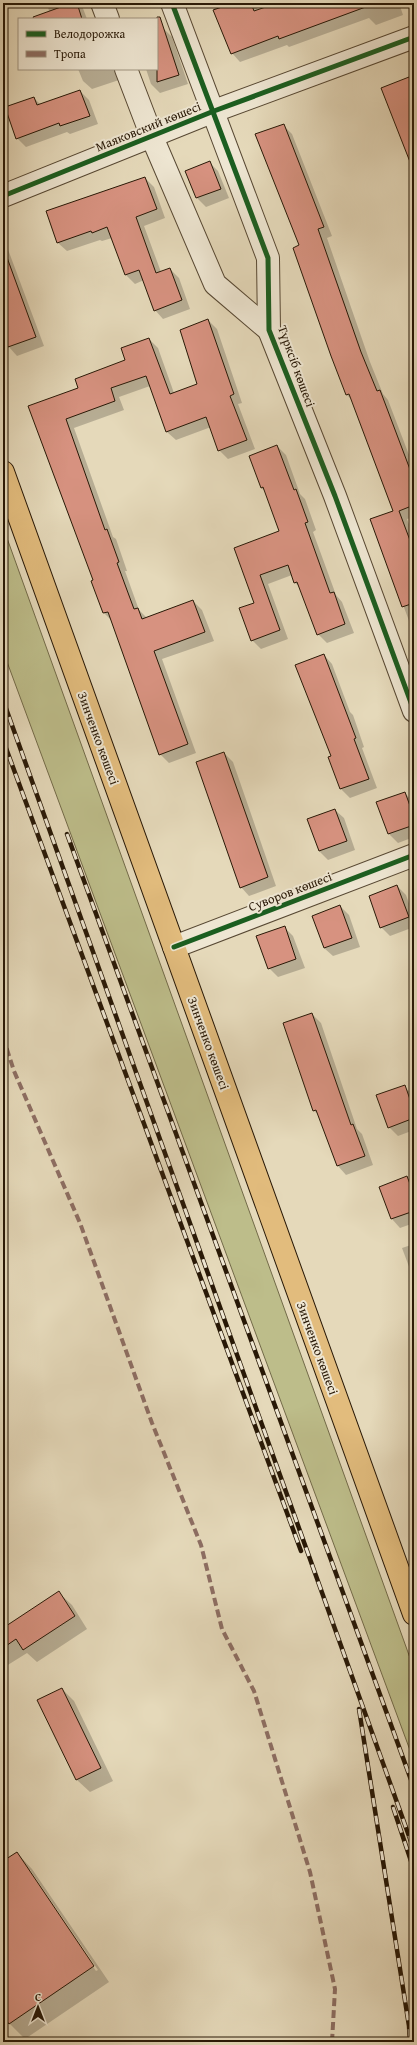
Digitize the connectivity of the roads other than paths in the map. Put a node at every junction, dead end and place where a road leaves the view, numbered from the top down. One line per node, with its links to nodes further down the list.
1 (102, 3): 3 (street)
2 (172, 3): 6 (street, Түрксіб көшесі)
3 (108, 18)
4 (414, 37): 6 (street, Маяковский көшесі)
5 (126, 70): 7 (street, Түрксіб көшесі)
6 (214, 112): 7 (street, Маяковский көшесі); 9 (street, Түрксіб көшесі)
7 (152, 136): 8 (street, Маяковский көшесі); 9 (street, Түрксіб көшесі)
8 (3, 196)
9 (269, 330): 11 (street, Түрксіб көшесі)
10 (3, 472): 13 (main road, Зинченко көшесі)
11 (414, 711)
12 (414, 856): 13 (street, Суворов көшесі)
13 (174, 947): 14 (main road, Зинченко көшесі)
14 (412, 1601)

